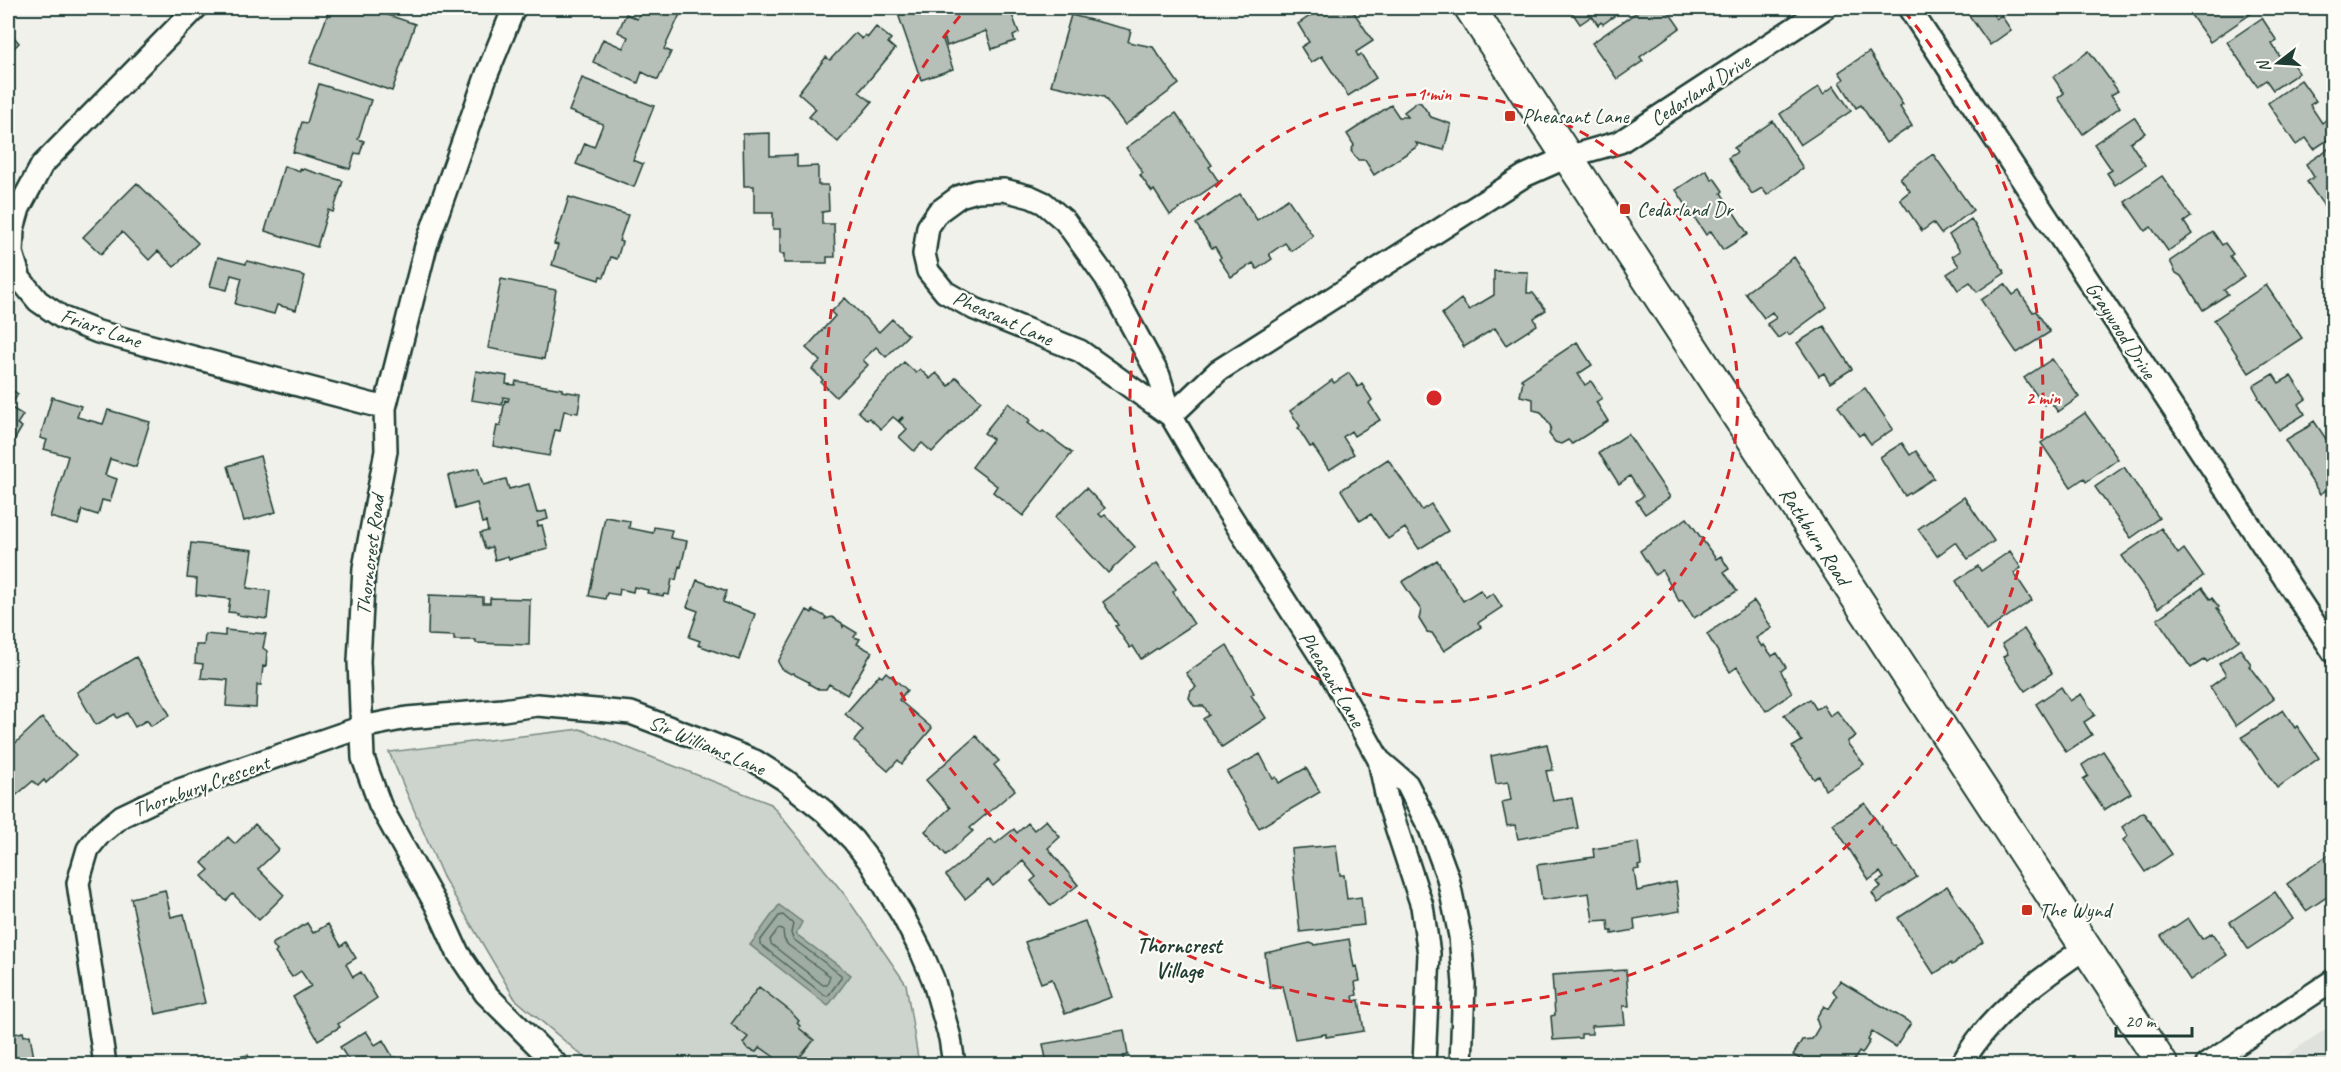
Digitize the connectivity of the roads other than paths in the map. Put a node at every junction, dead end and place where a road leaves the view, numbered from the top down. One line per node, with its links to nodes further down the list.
1 (196, 8): 7 (street, Friars Lane)
2 (514, 8): 7 (street, Thorncrest Road)
3 (1470, 8): 6 (street, Rathburn Road)
4 (1825, 8): 6 (street, Cedarland Drive)
5 (1909, 8): 9 (street, Graywood Drive)
6 (1567, 157): 8 (street); 12 (street, Rathburn Road)
7 (385, 408): 10 (street, Thorncrest Road)
8 (1171, 416): 8 (street, Pheasant Lane); 11 (street, Pheasant Lane)
9 (2334, 653)
10 (362, 727): 14 (street, Thornbury Crescent); 15 (street, Thorncrest Road); 16 (street, Sir Williams Lane)
11 (1379, 760): 17 (street, Pheasant Lane); 18 (street, Pheasant Lane)
12 (2085, 948): 19 (street); 20 (street, Rathburn Road)
13 (2334, 980): 21 (street)
14 (105, 1065)
15 (556, 1065)
16 (954, 1065)
17 (1424, 1065)
18 (1461, 1065)
19 (1962, 1065)
20 (2162, 1065)
21 (2207, 1065)

